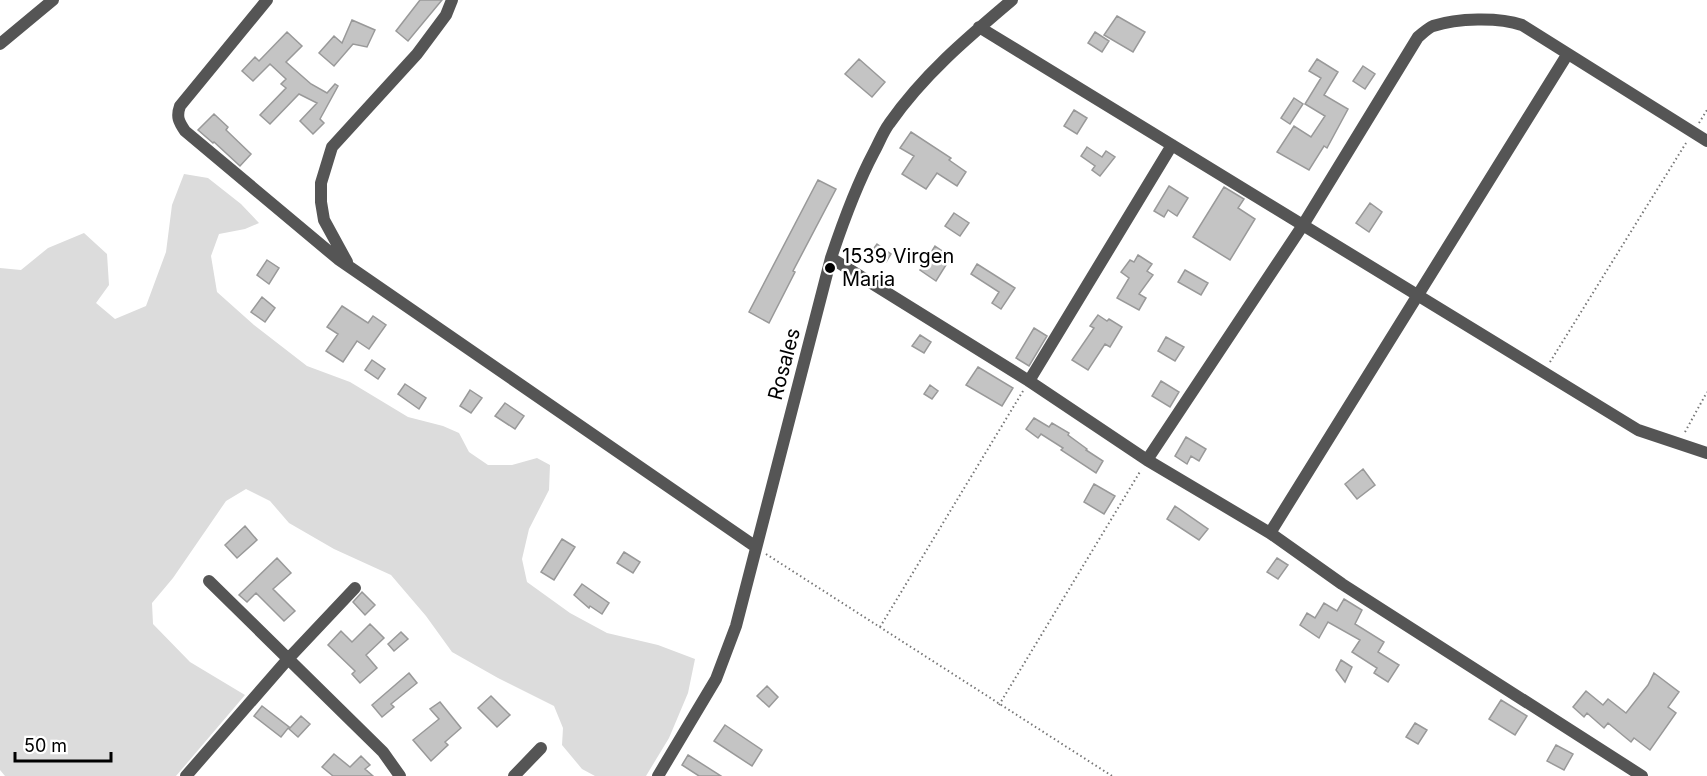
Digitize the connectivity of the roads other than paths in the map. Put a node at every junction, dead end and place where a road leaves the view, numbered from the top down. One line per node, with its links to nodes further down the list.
1 (52, 0): 6 (street)
2 (267, 0): 12 (street)
3 (453, 0): 12 (street)
4 (1012, 0): 5 (street, Rosales)
5 (979, 27): 9 (street); 11 (street, Rosales)
6 (0, 44)
7 (1567, 55): 8 (street); 10 (street); 13 (street)
8 (1707, 141)
9 (1172, 145): 10 (street); 14 (street)
10 (1303, 225): 13 (street); 16 (street)
11 (831, 258): 14 (street); 18 (street, Rosales)
12 (350, 267): 18 (street)
13 (1418, 295): 15 (street); 17 (street)
14 (1029, 381): 16 (street)
15 (1707, 453)
16 (1148, 460): 17 (street)
17 (1270, 533): 27 (street)
18 (756, 547): 26 (street, Rosales)
19 (209, 581): 21 (street)
20 (355, 588): 21 (street)
21 (288, 659): 23 (street); 24 (street)
22 (541, 748): 25 (street)
23 (398, 774)
24 (186, 776)
25 (514, 776)
26 (658, 776)
27 (1642, 776)

